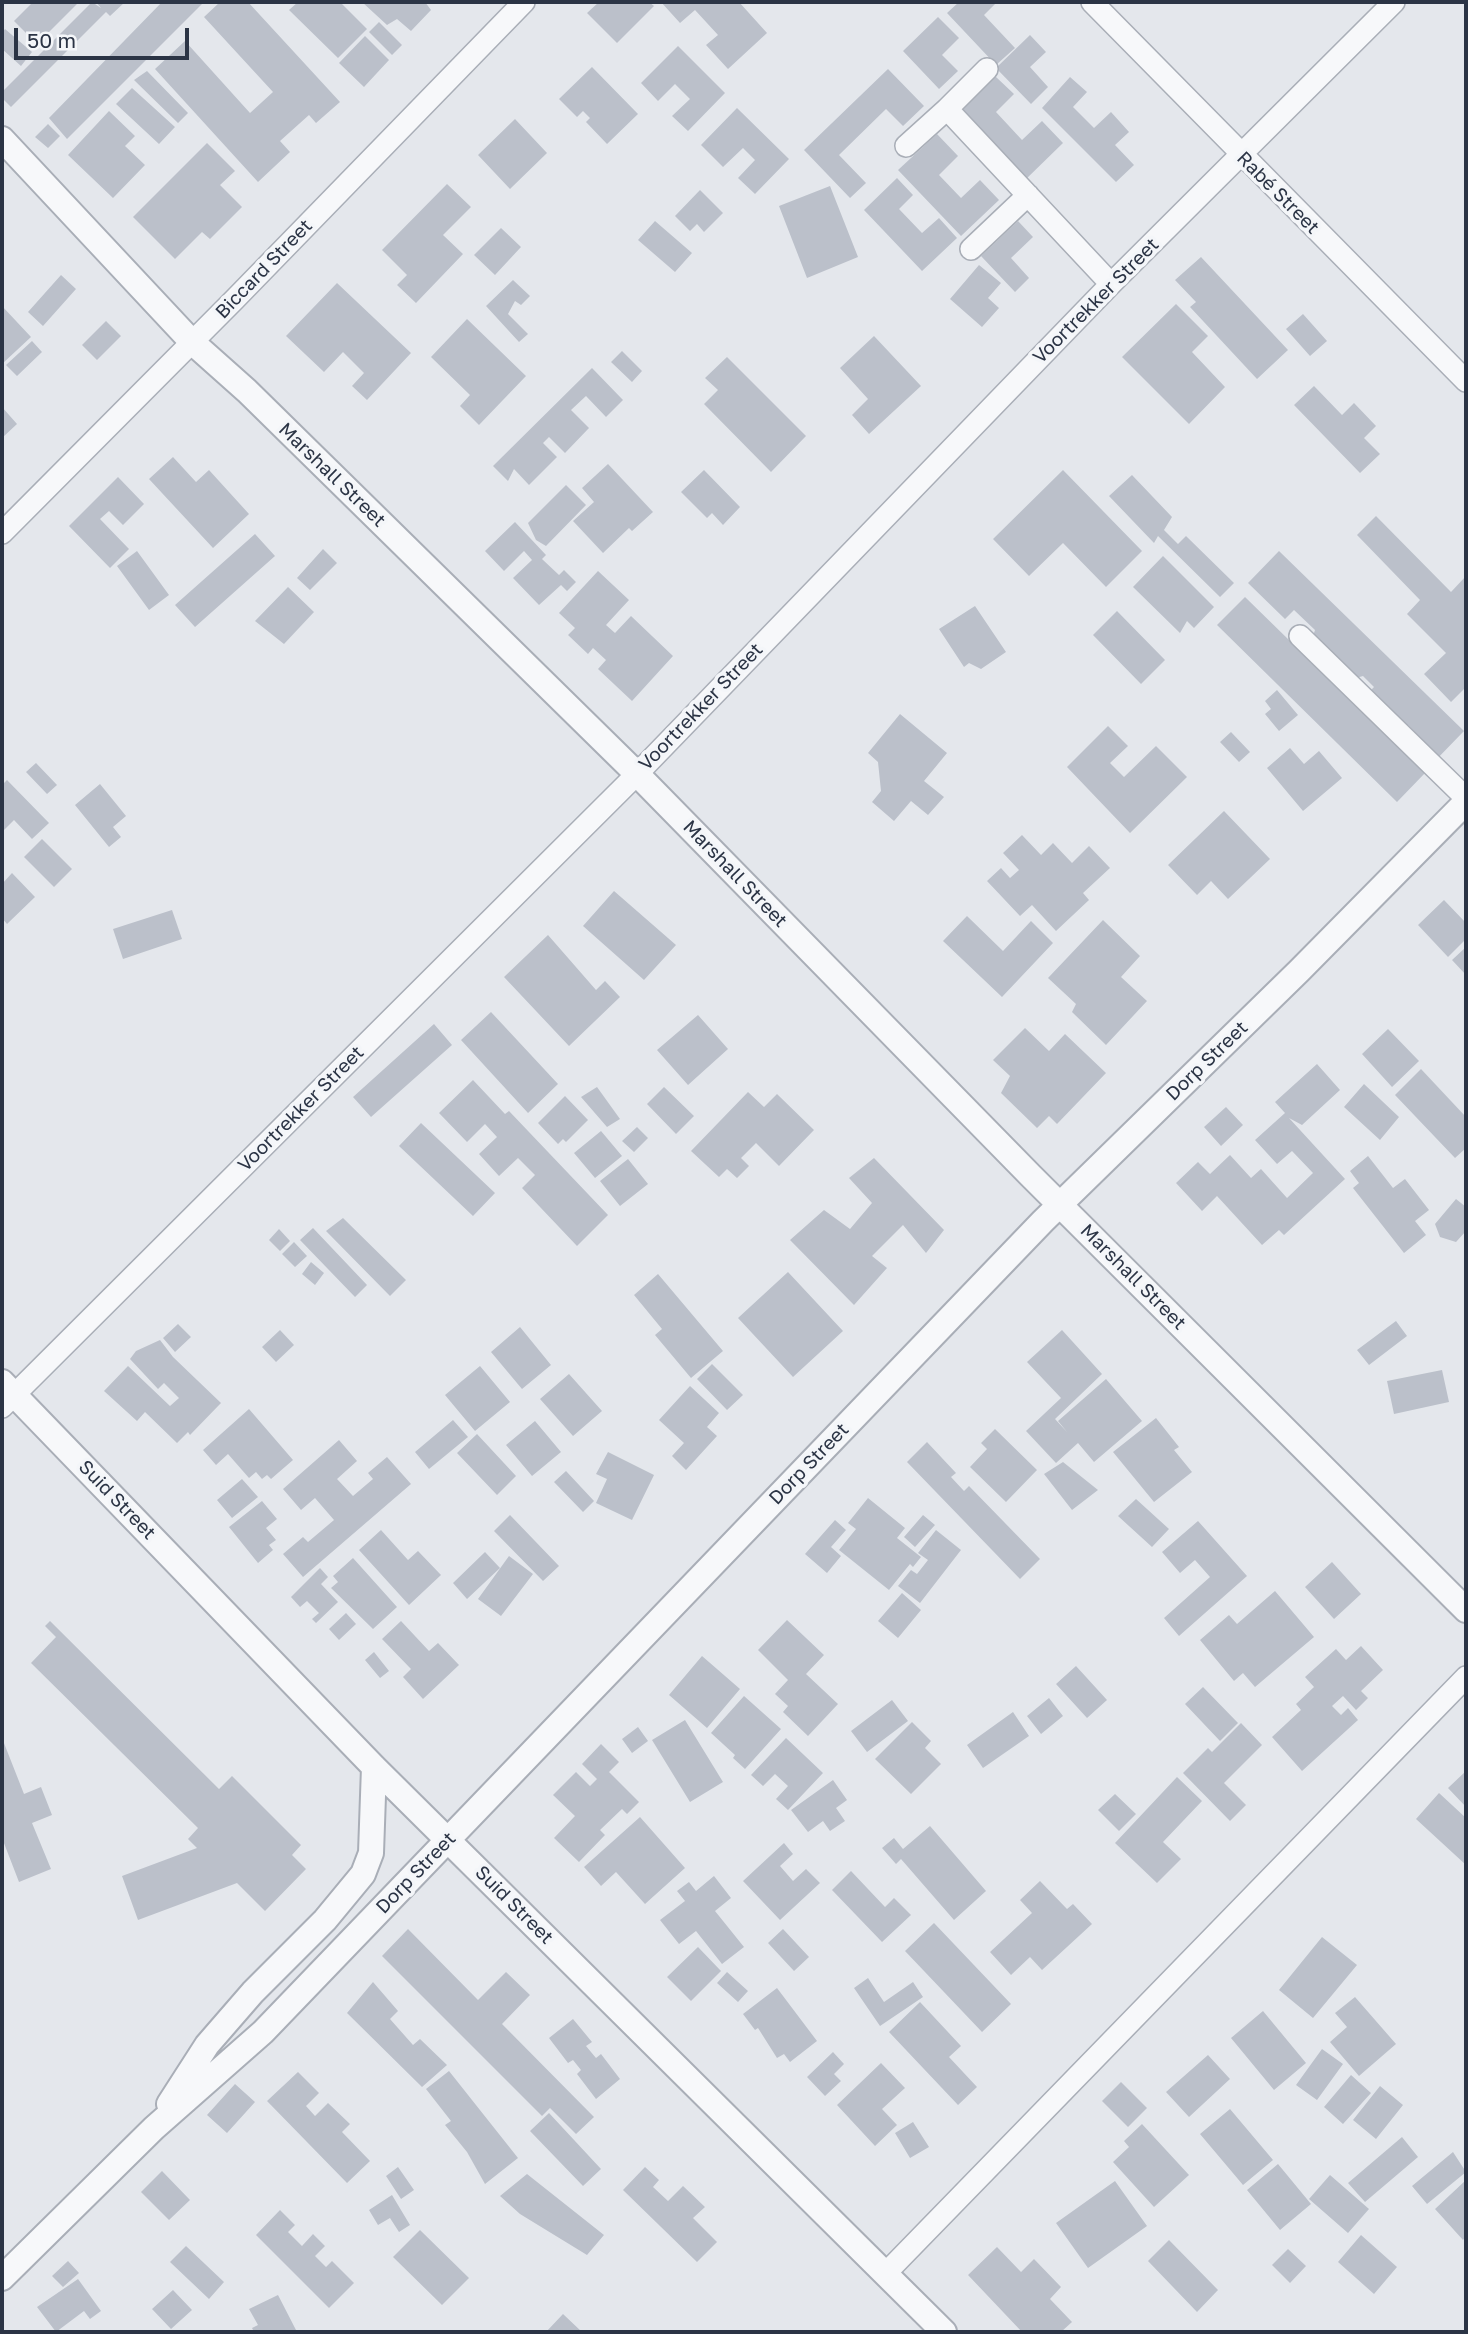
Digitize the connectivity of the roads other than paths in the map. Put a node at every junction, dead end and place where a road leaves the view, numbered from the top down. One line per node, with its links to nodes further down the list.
1 (524, 2): 12 (street, Biccard Street)
2 (1092, 2): 8 (street, Rabé Street)
3 (1394, 2): 8 (street, Voortrekker Street)
4 (987, 69): 5 (street)
5 (947, 109): 7 (street); 9 (street)
6 (2, 139): 12 (street, Marshall Street)
7 (905, 146)
8 (1241, 156): 11 (street, Voortrekker Street); 13 (street, Rabé Street)
9 (1028, 195): 10 (street); 11 (street)
10 (971, 250)
11 (1111, 284): 16 (street, Voortrekker Street)
12 (192, 342): 14 (street, Biccard Street); 16 (street, Marshall Street)
13 (1466, 381)
14 (2, 533)
15 (1300, 636): 17 (street)
16 (637, 774): 18 (street, Marshall Street); 19 (street, Voortrekker Street)
17 (1466, 800): 18 (street, Dorp Street)
18 (1059, 1204): 20 (street, Marshall Street); 23 (street, Dorp Street)
19 (6, 1394): 22 (street, Suid Street)
20 (1466, 1610)
21 (1466, 1677): 25 (street)
22 (374, 1767): 23 (street, Suid Street); 24 (street, Dorp Street)
23 (448, 1839): 24 (street, Dorp Street); 25 (street, Suid Street)
24 (154, 2128): 26 (street, Dorp Street)
25 (885, 2274): 27 (street, Suid Street)
26 (2, 2278)
27 (944, 2332)

